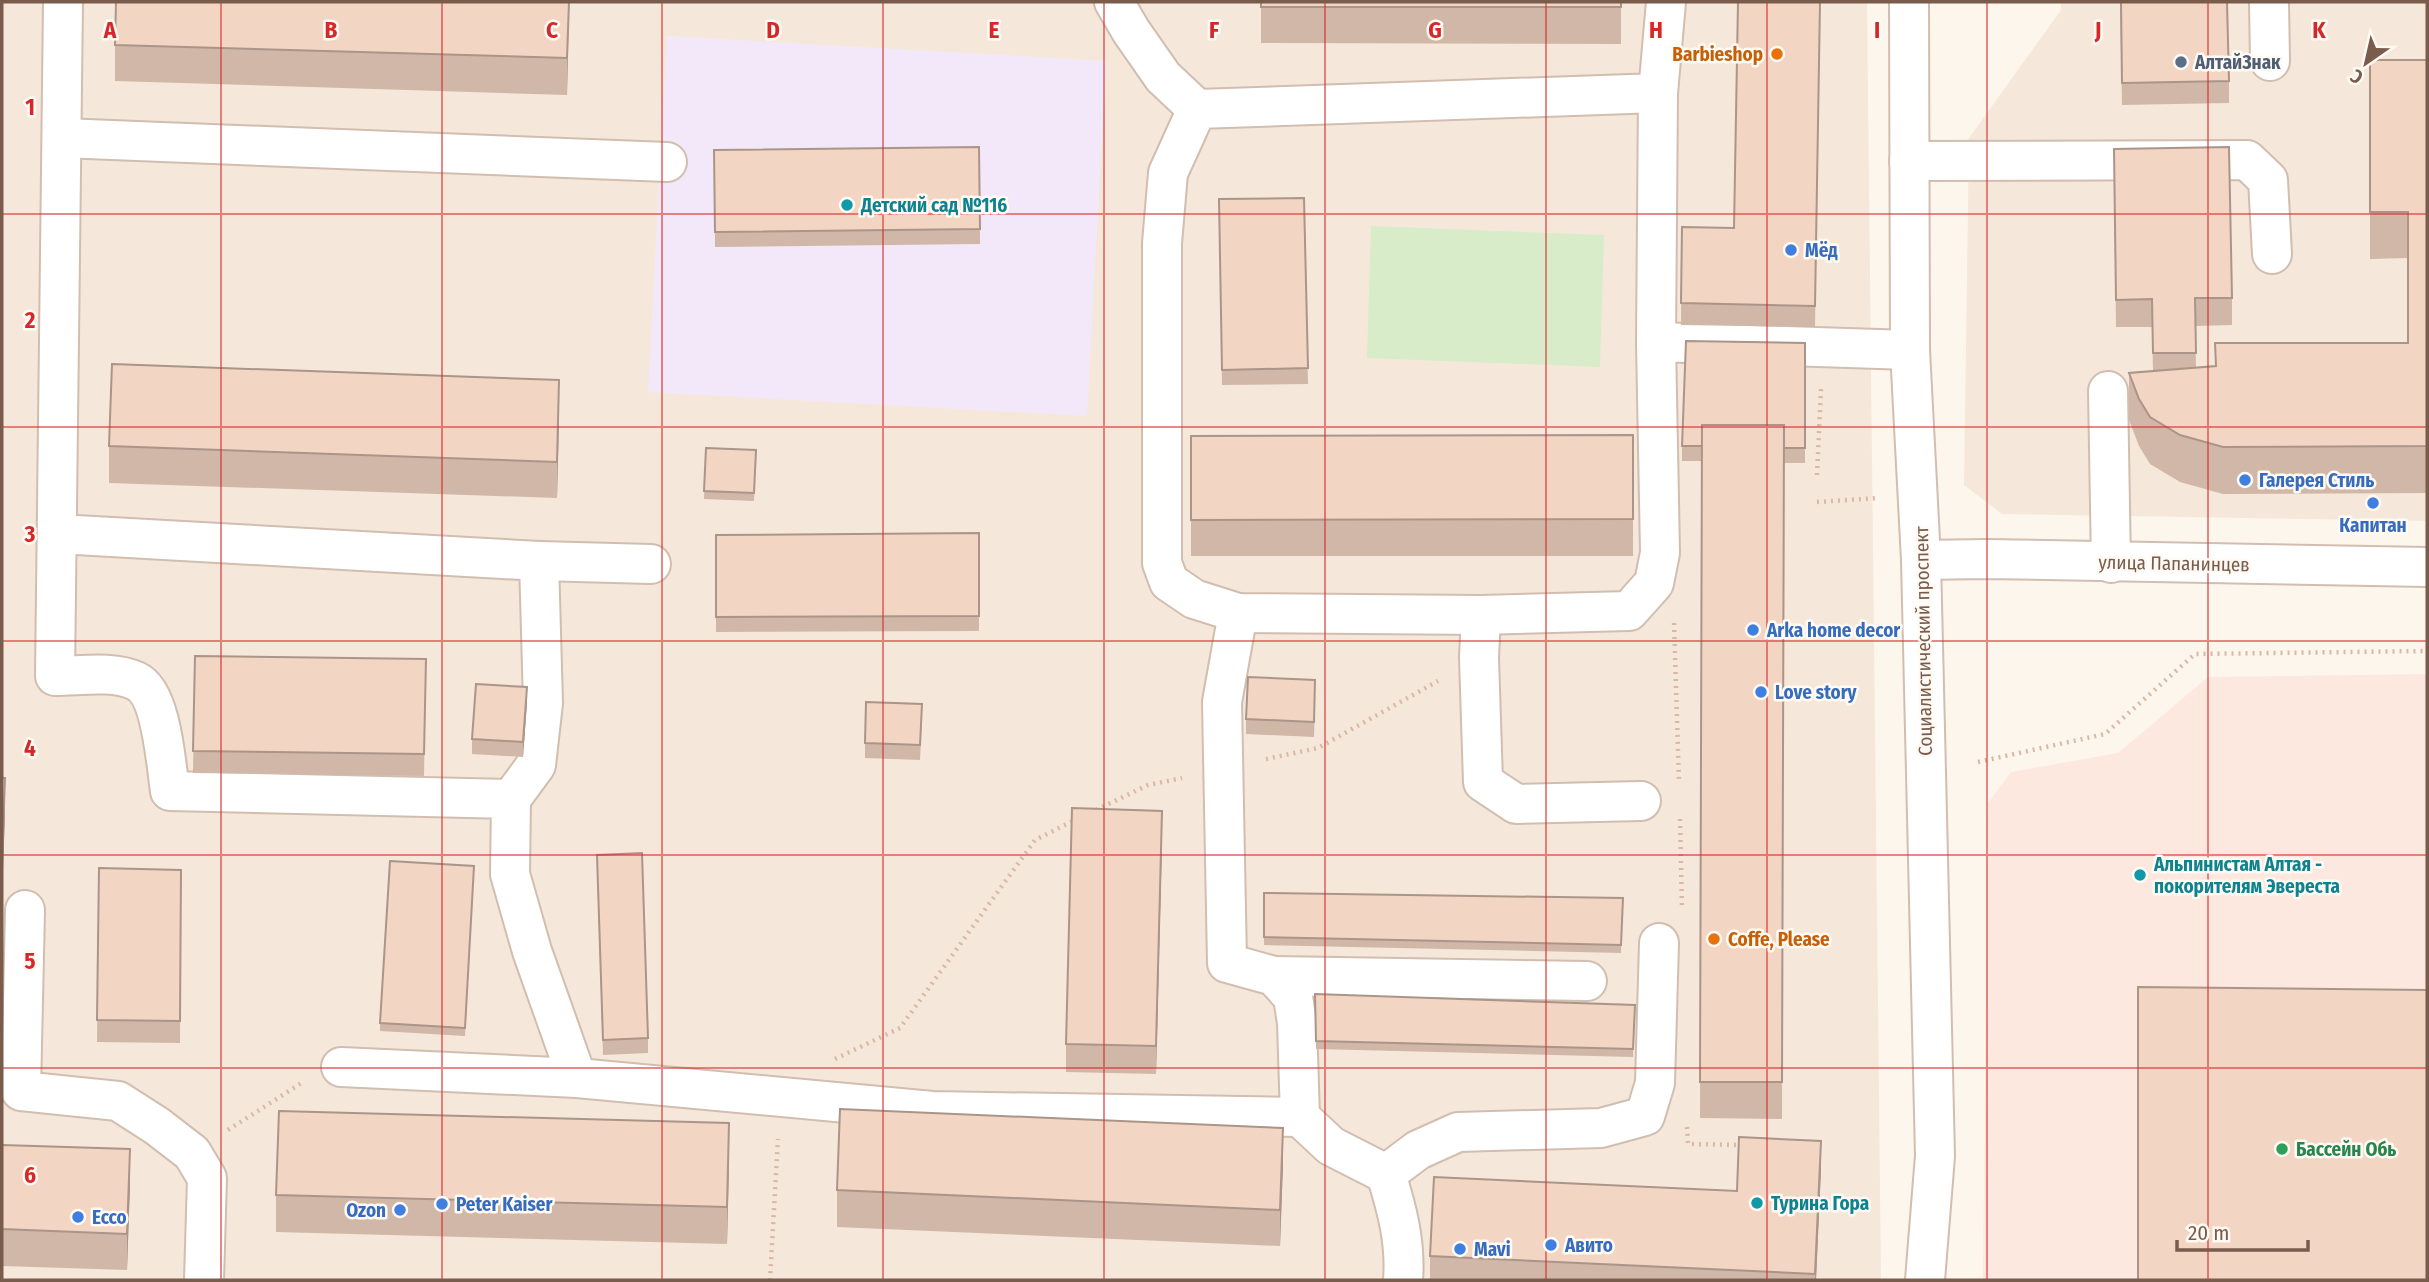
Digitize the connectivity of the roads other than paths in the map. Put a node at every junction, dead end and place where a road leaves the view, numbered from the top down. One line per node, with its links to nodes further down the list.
1 (63, 2): 9 (street)
2 (1114, 2): 8 (street)
3 (1666, 2): 7 (street)
4 (1909, 2): 10 (street, Социалистический проспект)
5 (2269, 2): 6 (street)
6 (2270, 61)
7 (1658, 93): 8 (street); 13 (street)
8 (1197, 109): 22 (street)
9 (62, 138): 11 (street); 16 (street)
10 (1909, 160): 12 (street); 14 (street, Социалистический проспект)
11 (667, 162)
12 (2272, 254)
13 (1656, 342): 14 (street); 23 (street)
14 (1910, 350): 17 (street, Социалистический проспект)
15 (2108, 391): 19 (street)
16 (58, 534): 18 (street); 24 (street)
17 (1922, 560): 19 (street, улица Папанинцев); 36 (street, Социалистический проспект)
18 (539, 561): 20 (street); 24 (street)
19 (2111, 563): 21 (street, улица Папанинцев)
20 (651, 564)
21 (2427, 567)
22 (1238, 613): 23 (street); 28 (street)
23 (1480, 615): 25 (street)
24 (511, 799): 31 (street)
25 (1641, 801)
26 (25, 910): 34 (street)
27 (1659, 943): 33 (street)
28 (1274, 976): 29 (street); 32 (street)
29 (1587, 981)
30 (341, 1066): 31 (street)
31 (577, 1078): 32 (street)
32 (1300, 1117): 33 (street)
33 (1386, 1174): 35 (street)
34 (204, 1280)
35 (1403, 1280)
36 (1925, 1280)

